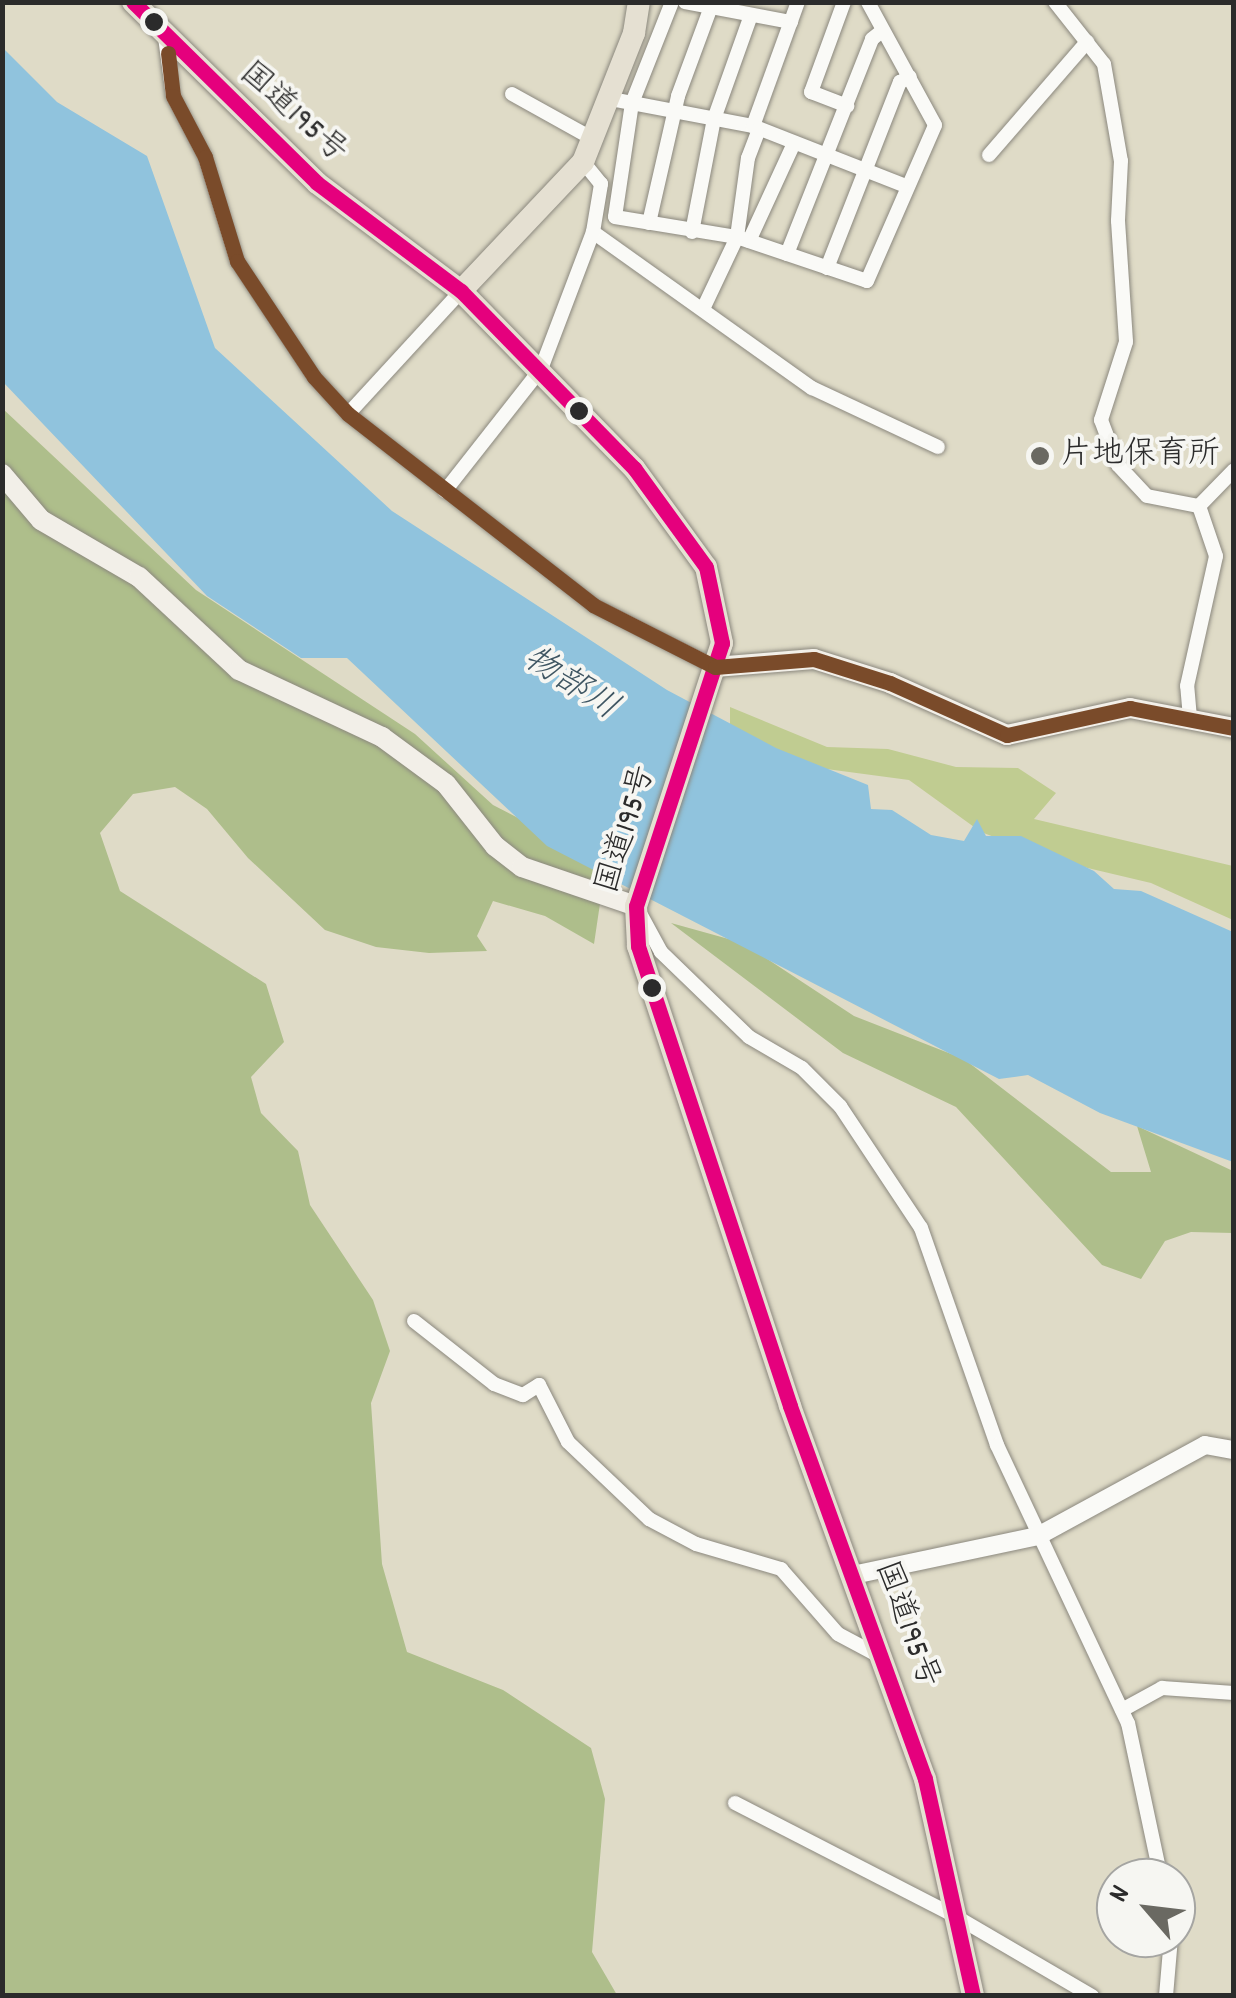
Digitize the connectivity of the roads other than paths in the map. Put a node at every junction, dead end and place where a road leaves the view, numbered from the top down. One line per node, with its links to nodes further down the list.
1 (133, 2): 13 (main road, 国道195号)
2 (639, 2): 17 (main road)
3 (672, 2): 17 (street)
4 (685, 2): 9 (street)
5 (798, 2): 11 (street)
6 (844, 2): 18 (street)
7 (868, 2): 12 (street)
8 (1055, 2): 14 (street)
9 (711, 8): 10 (street); 19 (street)
10 (752, 15): 11 (street); 20 (street)
11 (791, 22): 21 (street)
12 (882, 31): 15 (street); 18 (street)
13 (166, 37): 35 (main road, 国道195号); 38 (street)
14 (1087, 42): 24 (street); 43 (street)
15 (910, 77): 27 (street); 28 (street)
16 (512, 94): 22 (street)
17 (621, 101): 19 (street); 22 (main road); 29 (street)
18 (848, 106): 25 (street)
19 (675, 111): 20 (street); 29 (street)
20 (714, 119): 21 (street); 31 (street)
21 (756, 128): 23 (street); 32 (street)
22 (593, 139): 26 (main road)
23 (794, 143): 25 (street); 32 (street)
24 (989, 155)
25 (828, 156): 27 (street); 33 (street)
26 (583, 162): 30 (street); 35 (main road)
27 (866, 170): 28 (street); 34 (street)
28 (906, 186): 34 (street)
29 (649, 222): 31 (street)
30 (593, 232): 36 (street); 37 (street)
31 (692, 232): 32 (street)
32 (743, 239): 33 (street); 36 (street)
33 (787, 254): 34 (street)
34 (827, 268)
35 (462, 291): 37 (main road, 国道195号); 38 (street)
36 (702, 309): 39 (street)
37 (541, 369): 42 (street); 44 (main road, 国道195号)
38 (348, 414): 42 (street)
39 (938, 448)
40 (1234, 470): 43 (street)
41 (2, 474): 47 (main road)
42 (444, 491): 44 (street)
43 (1200, 506): 45 (street)
44 (711, 678): 45 (main road); 47 (main road, 国道195号)
45 (1197, 719): 46 (main road)
46 (1233, 728)
47 (638, 896): 50 (street); 51 (main road, 国道195号)
48 (414, 1321): 52 (street)
49 (1234, 1450): 50 (street)
50 (1038, 1536): 51 (street); 54 (street)
51 (852, 1575): 52 (main road, 国道195号)
52 (884, 1658): 57 (main road, 国道195号)
53 (1234, 1693): 54 (street)
54 (1122, 1710): 56 (street)
55 (735, 1803): 57 (street)
56 (1156, 1858)
57 (956, 1916): 59 (main road, 国道195号); 60 (street)
58 (1169, 1958): 61 (street)
59 (973, 1996)
60 (1092, 1996)
61 (1166, 1996)

